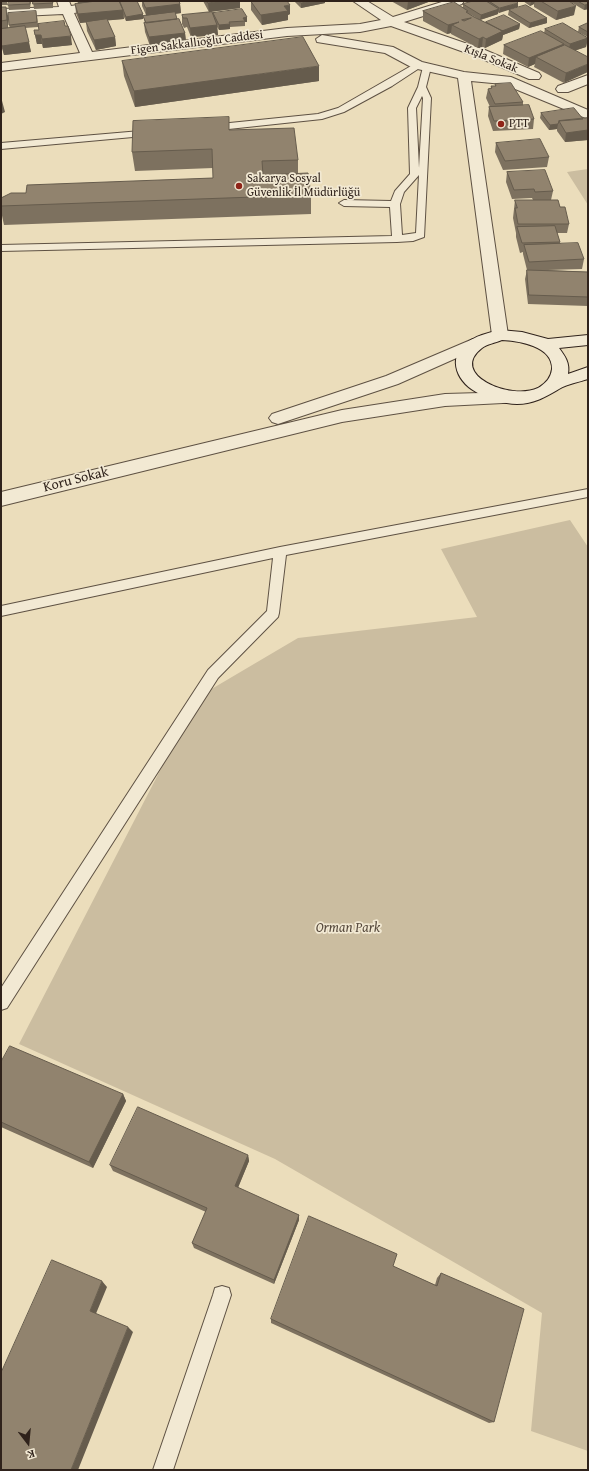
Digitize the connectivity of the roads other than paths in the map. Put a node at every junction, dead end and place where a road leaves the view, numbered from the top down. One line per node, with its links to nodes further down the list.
1 (129, 1): 4 (street)
2 (359, 1): 6 (street, Kışla Sokak)
3 (458, 1): 6 (street, Figen Sakkallıoğlu Caddesi)
4 (65, 5): 5 (street); 10 (street)
5 (1, 12)
6 (392, 22): 7 (street, Figen Sakkallıoğlu Caddesi); 8 (street); 9 (street, Kışla Sokak)
7 (287, 32): 8 (street, Kışla Sokak); 10 (street, Figen Sakkallıoğlu Caddesi)
8 (388, 50): 11 (street, Kışla Sokak)
9 (480, 53): 13 (street); 16 (street, Kışla Sokak)
10 (88, 57): 12 (street, Figen Sakkallıoğlu Caddesi)
11 (423, 66): 13 (street, Kışla Sokak); 15 (lane); 19 (lane)
12 (1, 67)
13 (464, 76): 18 (street, Kışla Sokak); 26 (street)
14 (588, 79): 16 (street)
15 (422, 87): 23 (lane); 24 (lane)
16 (563, 89): 17 (street, Kışla Sokak)
17 (582, 97)
18 (588, 115)
19 (198, 129)
20 (158, 132): 21 (lane)
21 (1, 146)
22 (344, 203): 23 (lane)
23 (395, 204): 24 (lane)
24 (397, 239): 25 (lane)
25 (1, 248)
26 (500, 335): 28 (street); 29 (street)
27 (588, 340): 28 (street)
28 (538, 342): 31 (street)
29 (474, 344): 32 (street); 33 (street)
30 (588, 373): 31 (street)
31 (556, 384): 32 (street)
32 (516, 398): 33 (street)
33 (150, 461): 35 (street, Koru Sokak)
34 (588, 493): 36 (lane)
35 (1, 498)
36 (280, 552): 37 (lane); 38 (lane)
37 (1, 611)
38 (1, 1002)
39 (222, 1295): 40 (lane)
40 (163, 1470)

